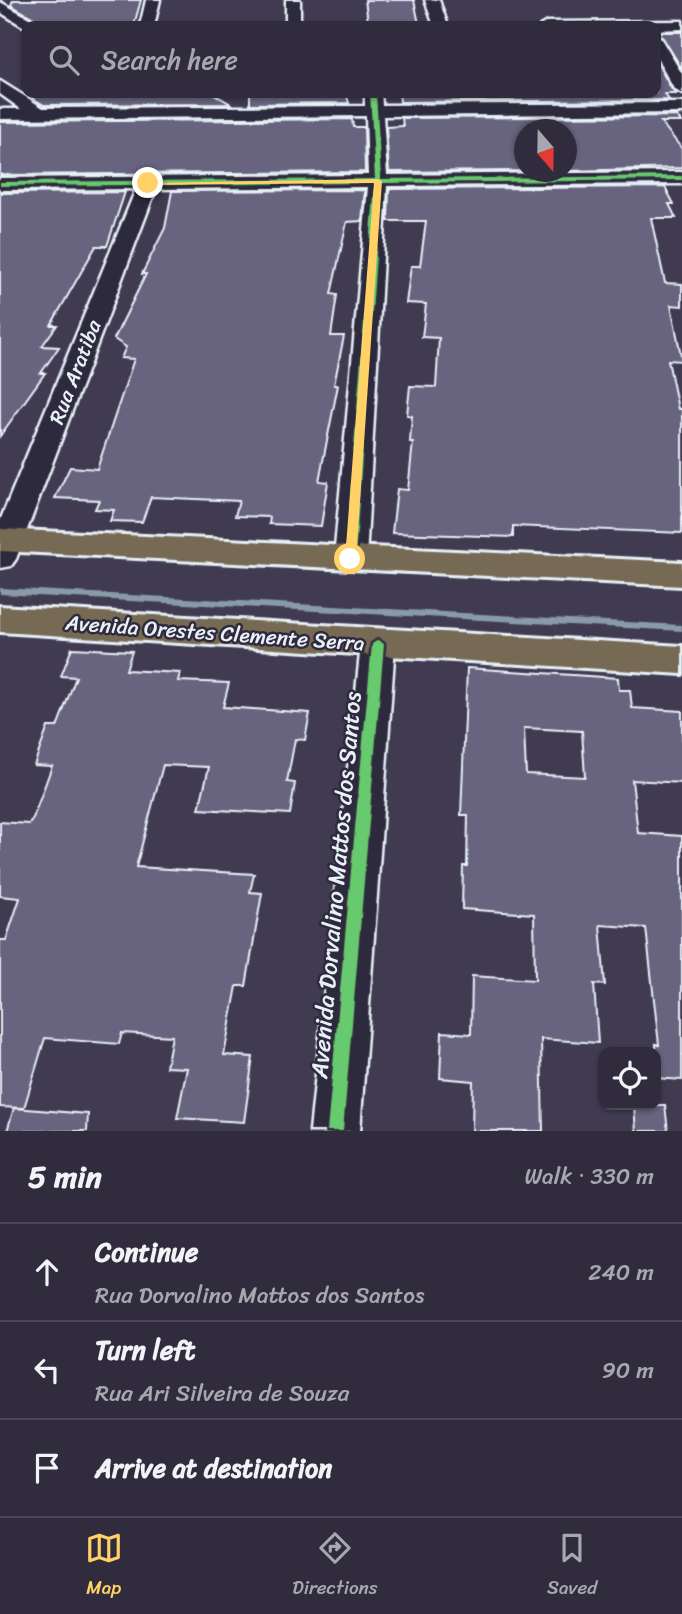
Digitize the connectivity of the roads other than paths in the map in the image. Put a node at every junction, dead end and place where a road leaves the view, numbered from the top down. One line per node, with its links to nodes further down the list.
1 (153, 0): 6 (street)
2 (293, 0): 7 (street)
3 (432, 0): 8 (street)
4 (0, 6): 5 (street)
5 (25, 21)
6 (148, 21)
7 (293, 21)
8 (439, 21)
9 (682, 25): 10 (street)
10 (661, 26)
11 (661, 50): 13 (street)
12 (0, 86): 19 (street)
13 (682, 89)
14 (232, 98): 17 (street)
15 (374, 101): 16 (street); 17 (street); 21 (street)
16 (682, 108)
17 (256, 112): 19 (street)
18 (0, 114): 19 (street)
19 (40, 114)
20 (682, 180): 21 (street)
21 (378, 181): 22 (street); 25 (street)
22 (148, 183): 23 (street); 24 (street, Rua Aratiba)
23 (0, 184)
24 (4, 547): 25 (main road)
25 (350, 559): 26 (main road)
26 (682, 574)
27 (0, 620): 28 (main road, Avenida Orestes Clemente Serra)
28 (378, 644): 29 (main road, Avenida Orestes Clemente Serra); 30 (street, Avenida Dorvalino Mattos dos Santos)
29 (682, 660)
30 (335, 1131)

